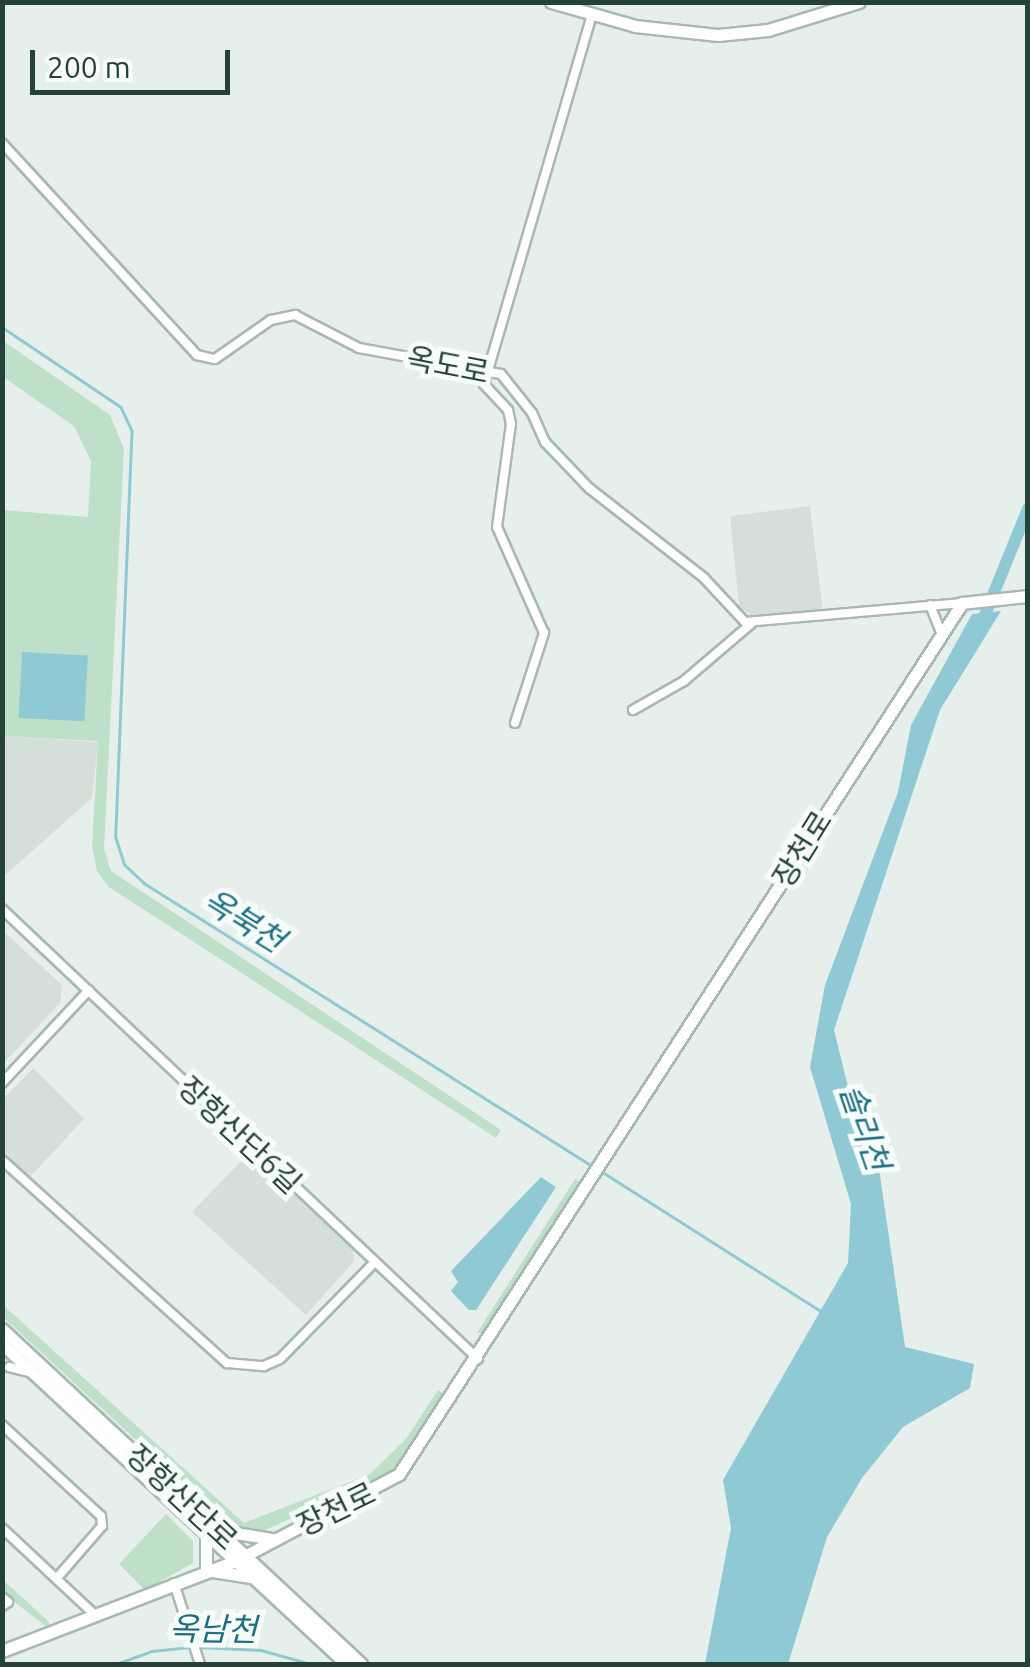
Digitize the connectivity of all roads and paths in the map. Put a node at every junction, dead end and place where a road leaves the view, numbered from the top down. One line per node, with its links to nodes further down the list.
1 (552, 2): 3 (main road)
2 (860, 2): 3 (main road)
3 (592, 14): 5 (street)
4 (2, 143): 5 (street, 옥도로)
5 (491, 370): 9 (street, 옥도로); 12 (street)
6 (1028, 596): 7 (main road)
7 (962, 603): 8 (street); 10 (main road, 장천로)
8 (930, 605): 9 (street); 10 (street)
9 (752, 623): 11 (street)
10 (940, 634): 20 (main road, 장천로)
11 (633, 710)
12 (516, 723)
13 (2, 909): 14 (street, 장항산단6길)
14 (89, 990): 15 (street); 17 (street, 장항산단6길)
15 (2, 1083)
16 (2, 1160): 17 (street)
17 (374, 1263): 20 (street, 장항산단6길)
18 (2, 1329): 25 (main road, 장항산단로)
19 (2, 1345): 21 (street); 22 (main road, 장항산단로)
20 (478, 1359): 26 (main road, 장천로)
21 (6, 1370): 22 (street)
22 (34, 1373): 25 (main road, 장항산단로)
23 (2, 1425): 29 (street)
24 (2, 1528): 29 (street)
25 (211, 1531): 26 (main road); 27 (main road, 장항산단로); 28 (main road)
26 (277, 1538): 27 (main road, 장천로); 31 (main road)
27 (240, 1558): 28 (main road, 장천로); 30 (main road, 장항산단로); 31 (main road, 장항산단로)
28 (206, 1570): 30 (main road); 32 (main road, 장천로)
29 (57, 1578): 35 (street)
30 (254, 1578): 38 (main road, 장항산단로)
31 (271, 1581): 39 (main road, 장항산단로)
32 (174, 1583): 35 (main road, 장천로); 37 (street)
33 (2, 1597): 34 (street)
34 (2, 1606)
35 (96, 1616): 36 (main road, 장천로)
36 (2, 1652)
37 (200, 1664)
38 (346, 1664)
39 (360, 1664)

